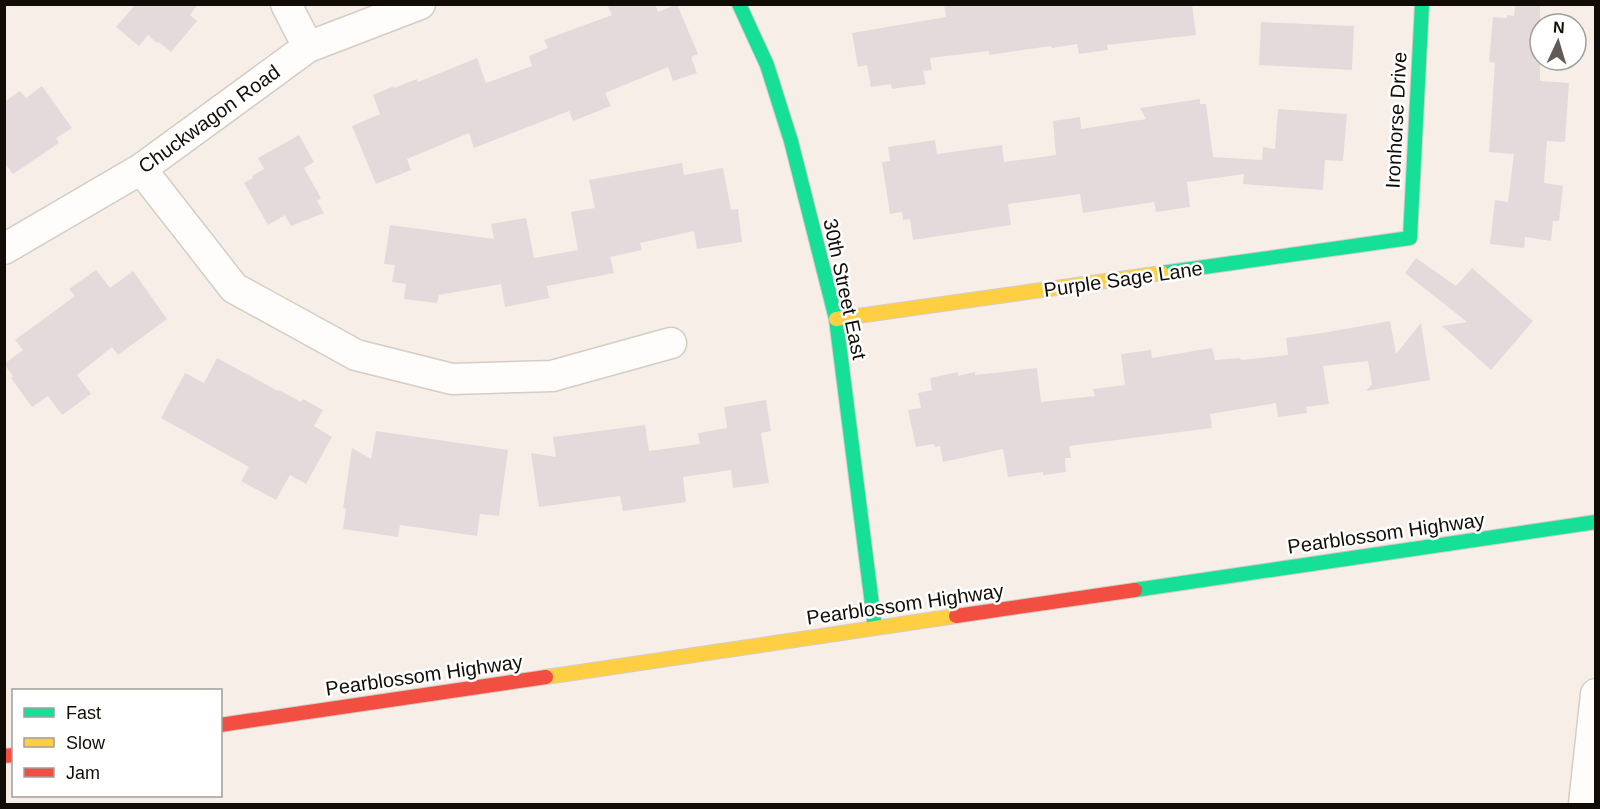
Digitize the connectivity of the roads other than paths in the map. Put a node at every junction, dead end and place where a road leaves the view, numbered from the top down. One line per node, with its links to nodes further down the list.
1 (286, 4): 5 (street)
2 (420, 4): 5 (street, Chuckwagon Road)
3 (739, 4): 9 (street, 30th Street East)
4 (1422, 4): 7 (street, Ironhorse Drive)
5 (308, 48): 6 (street, Chuckwagon Road)
6 (141, 169): 8 (street, Chuckwagon Road); 10 (street)
7 (1410, 238): 9 (street, Purple Sage Lane)
8 (4, 249)
9 (836, 319): 12 (street, 30th Street East)
10 (671, 343)
11 (1596, 522): 12 (street, Pearblossom Highway)
12 (875, 628): 14 (street, Pearblossom Highway)
13 (1596, 694): 15 (street)
14 (222, 724)
15 (1584, 804)

